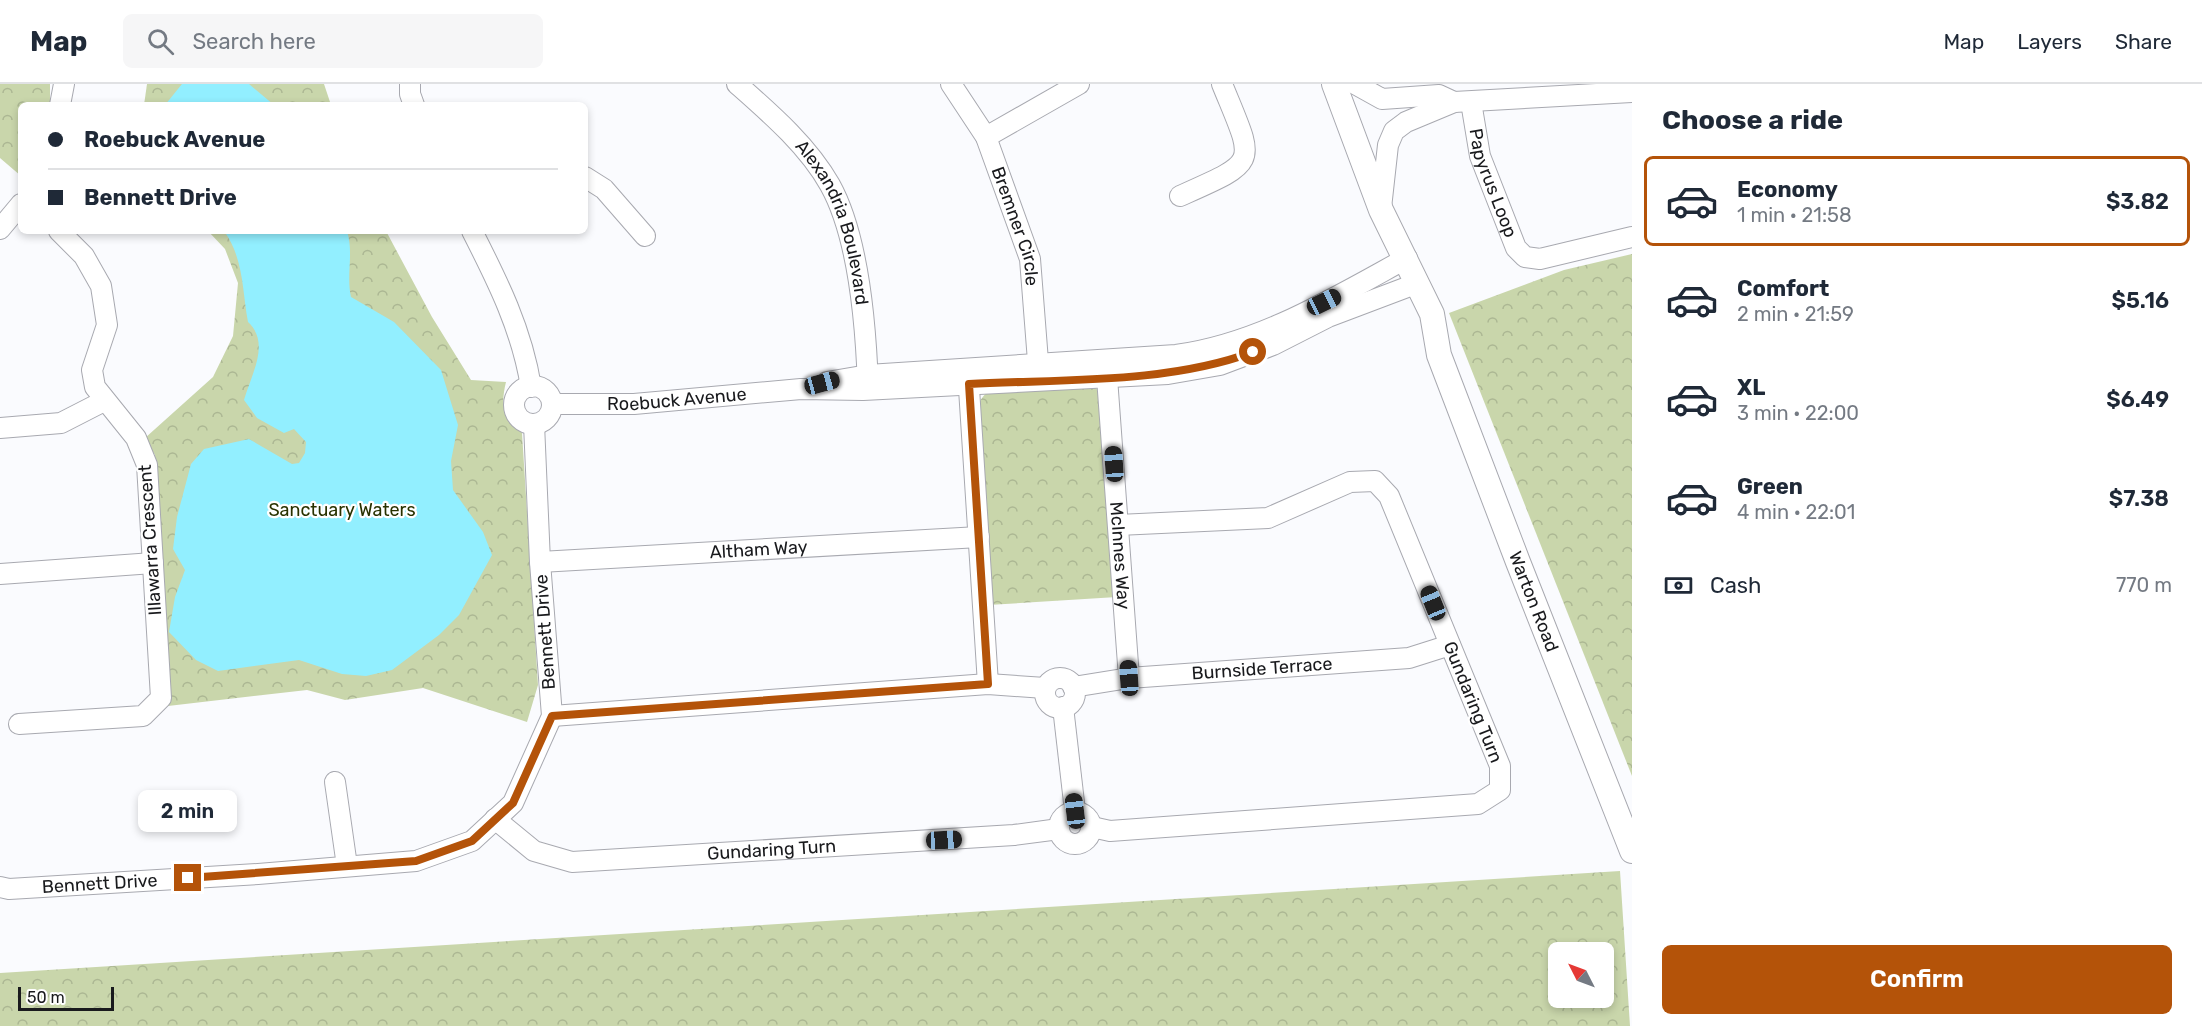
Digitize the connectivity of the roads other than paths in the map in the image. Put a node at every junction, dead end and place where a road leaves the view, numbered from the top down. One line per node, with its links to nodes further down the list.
1 (64, 84): 12 (street)
2 (410, 84): 13 (street)
3 (737, 84): 30 (street, Alexandria Boulevard)
4 (951, 84): 14 (street, Bremner Circle)
5 (1079, 84): 14 (street)
6 (1222, 84): 16 (street)
7 (1334, 84): 18 (main road, Warton Road)
8 (1355, 84): 11 (street)
9 (1566, 89): 10 (street); 11 (street)
10 (1632, 92)
11 (1450, 95): 18 (street); 23 (street, Papyrus Loop)
12 (61, 102)
13 (413, 102)
14 (986, 138): 28 (street, Bremner Circle)
15 (588, 179): 22 (street)
16 (1180, 196)
17 (18, 208): 19 (street)
18 (1381, 210): 24 (main road, Warton Road)
19 (0, 229)
20 (62, 234): 32 (street, Illawarra Crescent)
21 (474, 234): 31 (street)
22 (645, 236)
23 (1632, 237)
24 (1399, 255): 25 (main road, Warton Road); 26 (street, Roebuck Avenue)
25 (1412, 285): 26 (street, Roebuck Avenue); 54 (main road, Warton Road)
26 (1328, 309): 27 (street, Roebuck Avenue)
27 (1107, 368): 28 (street, Roebuck Avenue); 36 (street, McInnes Way)
28 (1039, 372): 29 (street, Roebuck Avenue)
29 (968, 376): 30 (street, Roebuck Avenue); 37 (street)
30 (868, 382): 33 (street, Roebuck Avenue)
31 (531, 387): 33 (street); 34 (street)
32 (104, 401): 35 (street); 39 (street, Illawarra Crescent)
33 (553, 404): 34 (street)
34 (534, 424): 38 (street, Bennett Drive)
35 (0, 428)
36 (1118, 525): 41 (street, Gundaring Turn); 42 (street, McInnes Way)
37 (979, 537): 38 (street, Altham Way); 43 (street)
38 (540, 562): 47 (street, Bennett Drive)
39 (153, 563): 40 (street); 48 (street, Illawarra Crescent)
40 (0, 574)
41 (1450, 645): 42 (street, Burnside Terrace); 52 (street, Gundaring Turn)
42 (1129, 678): 44 (street, Burnside Terrace)
43 (988, 684): 45 (street, Burnside Terrace); 47 (street, Burnside Terrace)
44 (1073, 687): 45 (street, Burnside Terrace); 46 (street)
45 (1046, 688): 46 (street)
46 (1063, 707): 50 (street)
47 (552, 716): 51 (street, Bennett Drive)
48 (20, 724)
49 (335, 782): 55 (street)
50 (1075, 811): 52 (street); 53 (street)
51 (495, 819): 53 (street, Gundaring Turn); 55 (street, Bennett Drive)
52 (1092, 827): 53 (street)
53 (1059, 830)
54 (1632, 851)
55 (347, 866): 56 (street, Bennett Drive)
56 (0, 887)

